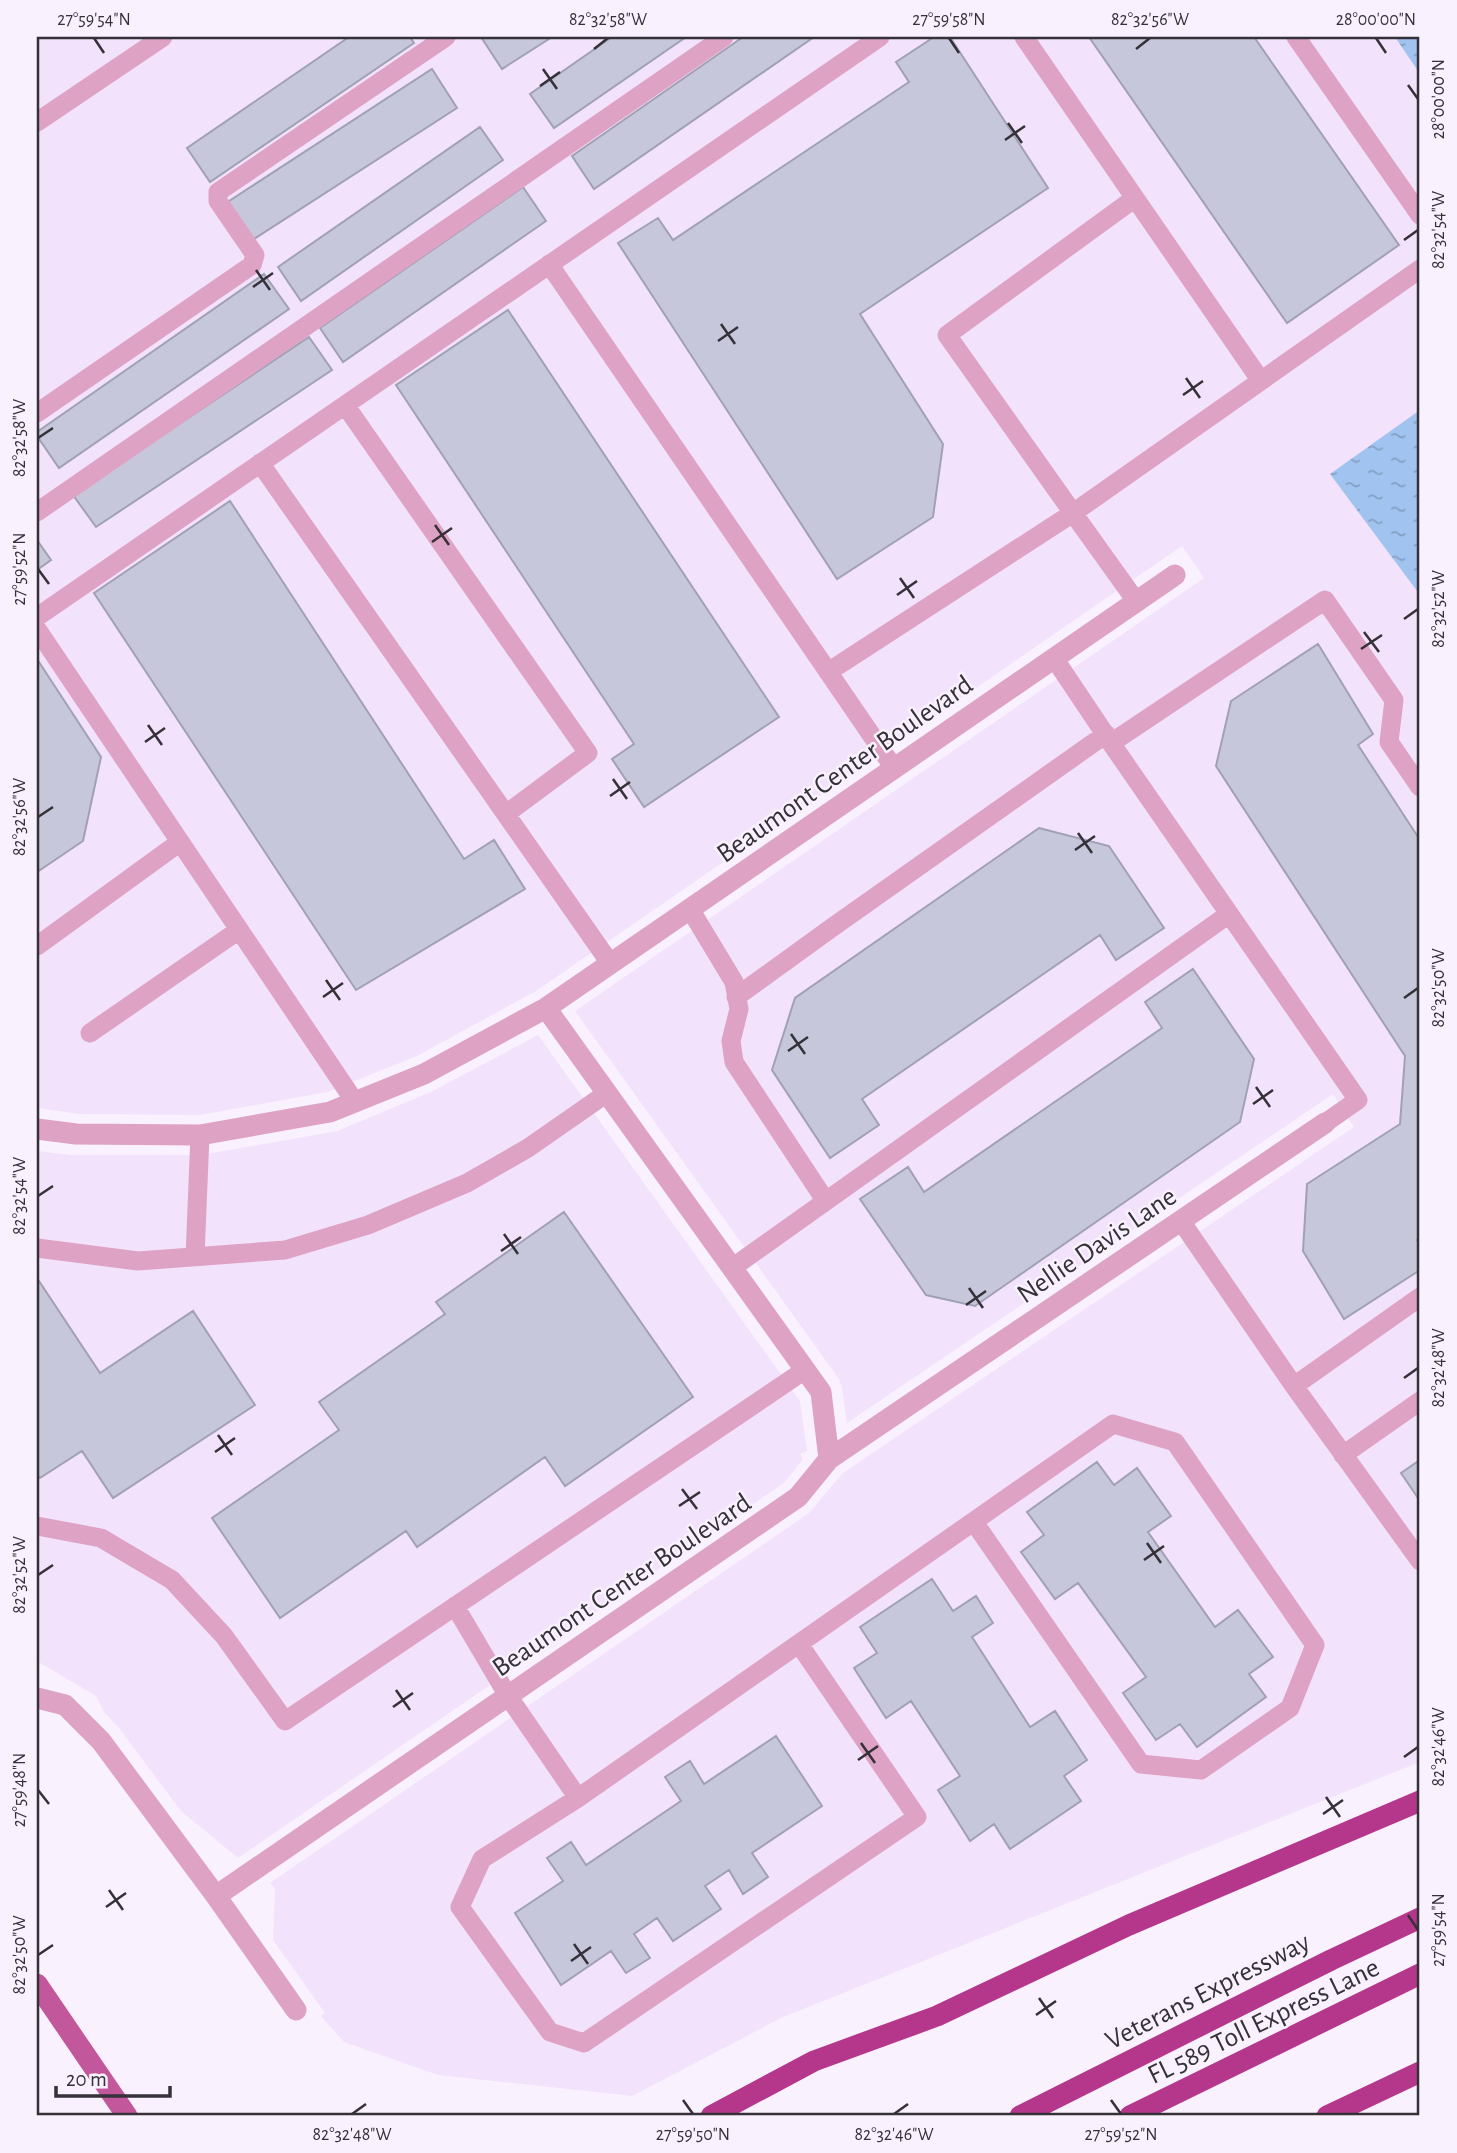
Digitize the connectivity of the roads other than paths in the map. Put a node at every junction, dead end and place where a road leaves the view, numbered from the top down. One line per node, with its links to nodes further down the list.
1 (163, 37): 7 (lane)
2 (446, 37): 14 (lane)
3 (724, 37): 16 (lane)
4 (880, 37): 10 (lane)
5 (1024, 37): 8 (lane)
6 (1296, 37): 9 (lane)
7 (37, 122)
8 (1135, 198): 12 (lane); 17 (lane)
9 (1420, 215)
10 (549, 264): 13 (lane); 23 (lane)
11 (1420, 269): 12 (lane)
12 (1261, 381): 17 (lane)
13 (345, 405): 15 (lane); 27 (lane)
14 (37, 413)
15 (260, 463): 20 (lane); 27 (lane)
16 (37, 512)
17 (1073, 513): 19 (lane); 23 (lane)
18 (1175, 575): 19 (street, Beaumont Center Boulevard)
19 (1136, 601): 22 (street, Beaumont Center Boulevard)
20 (37, 617)
21 (37, 629): 28 (lane)
22 (1055, 658): 24 (lane); 25 (street, Beaumont Center Boulevard)
23 (828, 671): 25 (lane)
24 (1108, 738): 26 (lane); 30 (lane); 34 (lane)
25 (894, 768): 29 (street, Beaumont Center Boulevard)
26 (1420, 788)
27 (506, 814): 33 (lane)
28 (180, 842): 31 (lane); 32 (lane)
29 (690, 909): 33 (street, Beaumont Center Boulevard); 34 (lane)
30 (1229, 914): 39 (lane); 42 (lane)
31 (239, 930): 36 (lane); 38 (lane)
32 (37, 946)
33 (610, 963): 35 (street, Beaumont Center Boulevard)
34 (736, 996): 42 (lane)
35 (546, 1008): 37 (street); 38 (street, Beaumont Center Boulevard)
36 (90, 1033)
37 (607, 1093): 45 (lane); 46 (street)
38 (355, 1102): 41 (street, Beaumont Center Boulevard)
39 (1325, 1123): 43 (street, Nellie Davis Lane)
40 (37, 1129): 41 (street, Beaumont Center Boulevard)
41 (200, 1135): 45 (lane)
42 (825, 1200): 46 (lane)
43 (1181, 1220): 49 (lane); 52 (street, Nellie Davis Lane)
44 (37, 1248): 45 (lane)
45 (195, 1256)
46 (732, 1268): 48 (street)
47 (1420, 1297): 49 (lane)
48 (805, 1370): 52 (street); 56 (lane)
49 (1294, 1387): 51 (lane)
50 (1420, 1401): 51 (lane)
51 (1343, 1455): 55 (lane)
52 (829, 1459): 58 (street, Beaumont Center Boulevard)
53 (974, 1522): 53 (lane); 57 (lane)
54 (37, 1526): 56 (lane)
55 (1420, 1561)
56 (455, 1606): 58 (lane)
57 (799, 1644): 60 (lane); 60 (lane)
58 (508, 1696): 60 (lane); 62 (street, Beaumont Center Boulevard)
59 (37, 1698): 62 (street)
60 (578, 1798)
61 (1420, 1801): 69 (highway)
62 (216, 1896): 66 (street)
63 (1420, 1918): 70 (highway, Veterans Expressway)
64 (1420, 1973): 71 (highway, FL 589 Toll Express Lane)
65 (37, 1984): 68 (main road)
66 (296, 2010)
67 (1420, 2072): 72 (highway)
68 (127, 2116)
69 (711, 2116)
70 (1020, 2116)
71 (1130, 2116)
72 (1327, 2116)

